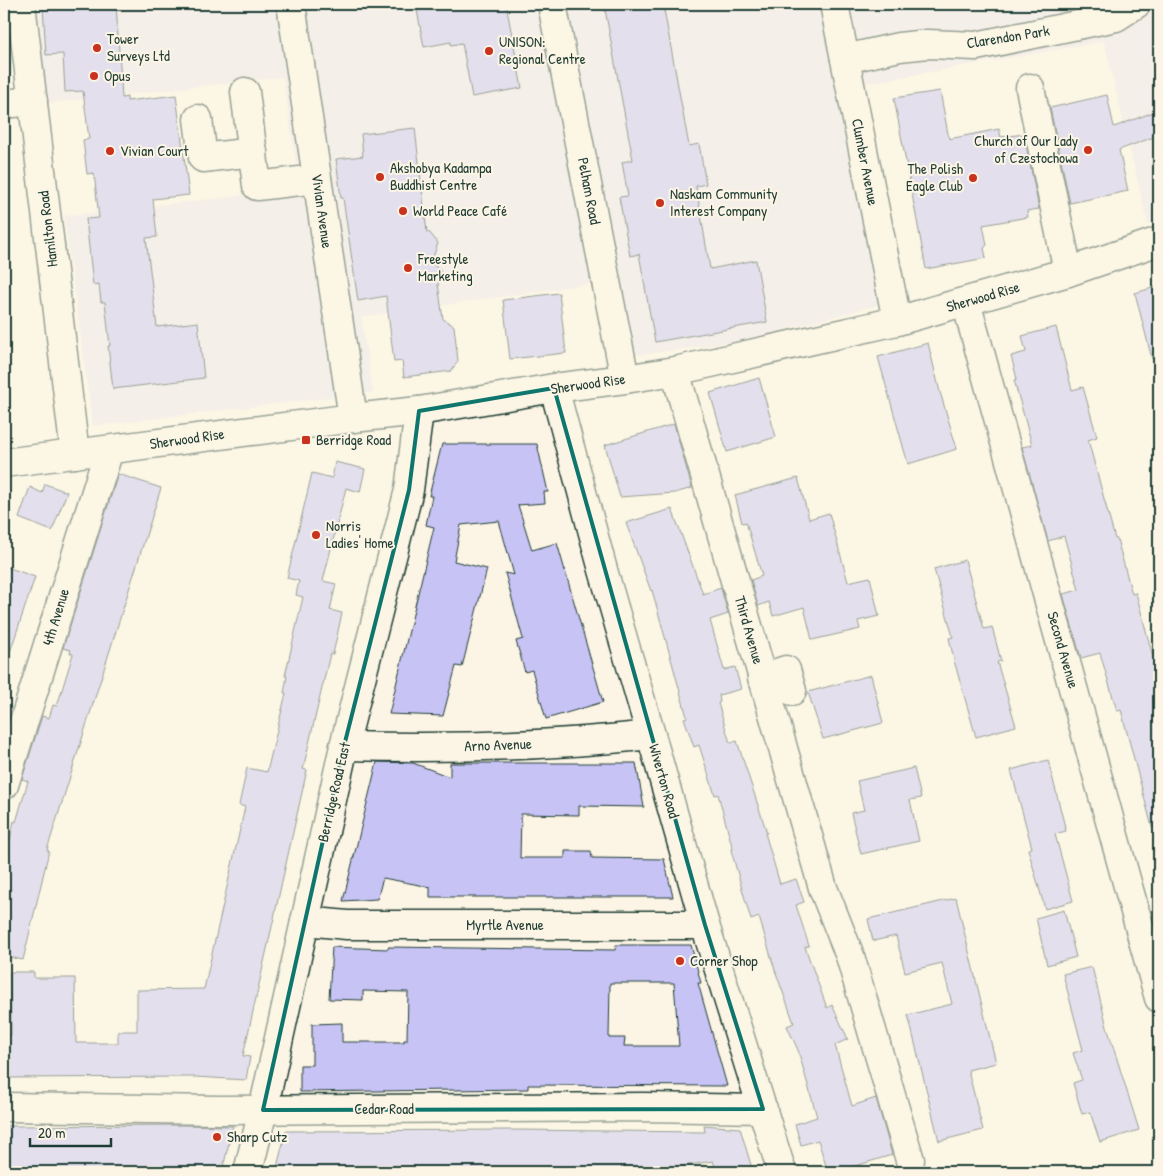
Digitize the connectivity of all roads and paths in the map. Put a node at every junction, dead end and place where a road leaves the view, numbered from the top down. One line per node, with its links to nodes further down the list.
1 (21, 4): 9 (street, Hamilton Road)
2 (291, 4): 13 (street, Vivian Avenue)
3 (552, 4): 19 (street, Pelham Road)
4 (834, 4): 6 (street, Clumber Avenue)
5 (1136, 4): 6 (street, Clarendon Park)
6 (845, 59): 17 (street, Clumber Avenue)
7 (1030, 88): 15 (street)
8 (245, 92): 12 (street)
9 (33, 102): 10 (street); 24 (street, Hamilton Road)
10 (4, 104)
11 (198, 119): 12 (street)
12 (253, 152): 13 (street)
13 (317, 179): 22 (street, Vivian Avenue)
14 (1159, 241): 15 (street, Sherwood Rise)
15 (1068, 272): 16 (street, Sherwood Rise)
16 (966, 302): 17 (street, Sherwood Rise); 33 (street, Second Avenue)
17 (897, 321): 18 (street, Sherwood Rise)
18 (675, 371): 19 (street, Sherwood Rise); 26 (street, Third Avenue)
19 (625, 379): 20 (street, Sherwood Rise)
20 (554, 388): 21 (street, Sherwood Rise); 28 (street, Wiverton Road)
21 (418, 411): 22 (street, Sherwood Rise); 29 (street, Berridge Road East)
22 (353, 418): 23 (street, Sherwood Rise)
23 (109, 450): 24 (street, Sherwood Rise); 30 (street, 4th Avenue)
24 (75, 454): 25 (street, Sherwood Rise)
25 (4, 463)
26 (762, 678): 27 (street); 37 (street, Third Avenue)
27 (792, 692)
28 (651, 735): 29 (street, Arno Avenue); 32 (street, Wiverton Road)
29 (344, 746): 31 (street, Berridge Road East)
30 (4, 785)
31 (305, 921): 32 (street, Myrtle Avenue); 36 (street, Berridge Road East)
32 (704, 925): 35 (street, Wiverton Road)
33 (1159, 998)
34 (4, 1107): 36 (street, Cedar Road)
35 (763, 1109): 36 (street, Cedar Road); 39 (street, Wiverton Road)
36 (263, 1110): 38 (street, Berridge Road East)
37 (910, 1160)
38 (248, 1172)
39 (782, 1172)

